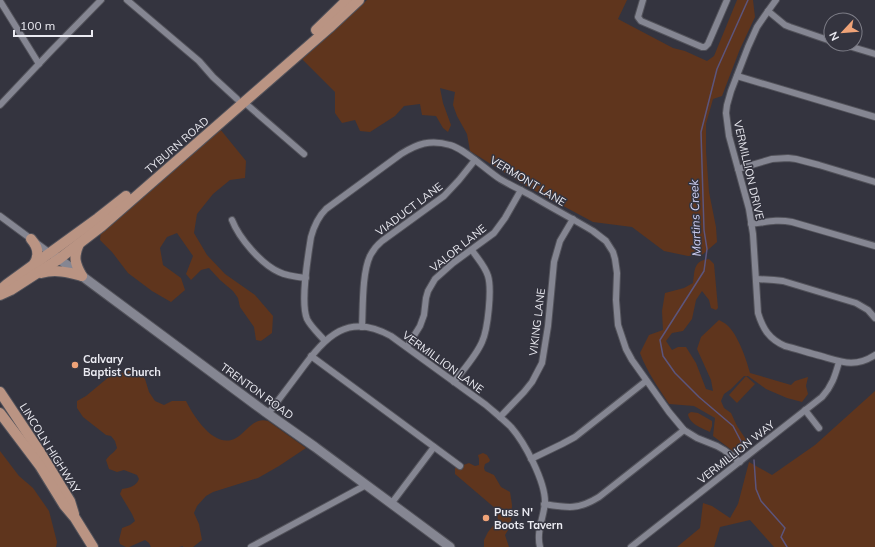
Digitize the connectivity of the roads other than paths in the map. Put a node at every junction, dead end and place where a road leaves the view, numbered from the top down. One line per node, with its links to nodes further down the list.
1 (101, 0): 13 (street)
2 (127, 0): 15 (street)
3 (347, 0): 15 (main road, TYBURN ROAD)
4 (359, 0): 15 (main road, TYBURN ROAD)
5 (643, 0): 6 (street)
6 (727, 0)
7 (776, 0): 9 (street, VERMILLION DRIVE)
8 (0, 1): 13 (street)
9 (768, 11): 10 (street); 14 (street, VERMILLION DRIVE)
10 (823, 38)
11 (863, 50): 12 (street)
12 (875, 54)
13 (39, 64): 16 (street)
14 (737, 76): 17 (street); 20 (street, VERMILLION DRIVE)
15 (241, 101): 18 (street); 28 (main road, TYBURN ROAD); 31 (main road, TYBURN ROAD)
16 (0, 105)
17 (875, 117)
18 (304, 154)
19 (475, 160): 22 (street, VERMONT LANE); 35 (street, VERMONT LANE); 40 (street, VIADUCT LANE)
20 (738, 169): 21 (street); 26 (street, VERMILLION DRIVE)
21 (875, 182)
22 (521, 190): 24 (street, VERMONT LANE); 30 (street, VALOR LANE)
23 (0, 216): 27 (street)
24 (573, 219): 46 (street, VERMONT LANE); 52 (street, VIKING LANE)
25 (232, 220): 35 (street)
26 (752, 224): 29 (street); 36 (street, VERMILLION DRIVE)
27 (29, 237): 31 (street); 32 (main road)
28 (79, 244): 31 (main road, TYBURN ROAD); 34 (main road)
29 (875, 246)
30 (472, 250): 42 (street, VALOR LANE); 47 (street)
31 (54, 256): 32 (main road, TYBURN ROAD); 33 (main road, TYBURN ROAD); 34 (main road, TRENTON ROAD)
32 (34, 264): 37 (main road, TYBURN ROAD)
33 (33, 276): 34 (main road); 38 (main road, TYBURN ROAD)
34 (82, 276): 51 (main road, TRENTON ROAD)
35 (306, 278): 41 (street, VERMONT LANE)
36 (756, 280): 39 (street); 45 (street, VERMILLION DRIVE)
37 (0, 290)
38 (0, 295)
39 (875, 318)
40 (362, 326): 41 (street, VERMILLION LANE); 42 (street, VERMILLION LANE)
41 (325, 341): 44 (street, VERMILLION LANE)
42 (407, 347): 47 (street, VERMILLION LANE)
43 (875, 355): 45 (street, VERMILLION DRIVE)
44 (312, 356): 51 (street, VERMILLION LANE); 55 (street)
45 (839, 362): 49 (street, VERMILLION WAY)
46 (646, 381): 54 (street, VERMONT LANE); 56 (street)
47 (454, 382): 52 (street, VERMILLION LANE)
48 (0, 392): 62 (main road, LINCOLN HIGHWAY)
49 (805, 410): 53 (street); 57 (street, VERMILLION WAY)
50 (0, 413): 62 (main road, LINCOLN HIGHWAY)
51 (268, 414): 59 (main road, TRENTON ROAD)
52 (500, 417): 56 (street, VERMILLION LANE)
53 (819, 428)
54 (684, 430): 57 (street, VERMONT LANE); 61 (street)
55 (434, 447): 58 (street); 60 (street)
56 (531, 459): 61 (street, VERMILLION LANE)
57 (740, 462): 67 (street, VERMILLION WAY)
58 (460, 466)
59 (366, 485): 60 (main road, TRENTON ROAD); 64 (street)
60 (392, 504): 65 (main road, TRENTON ROAD)
61 (544, 504): 66 (street, VERMILLION LANE)
62 (75, 518): 63 (main road, LINCOLN HIGHWAY)
63 (93, 547)
64 (251, 547)
65 (450, 547)
66 (540, 547)
67 (631, 547)

